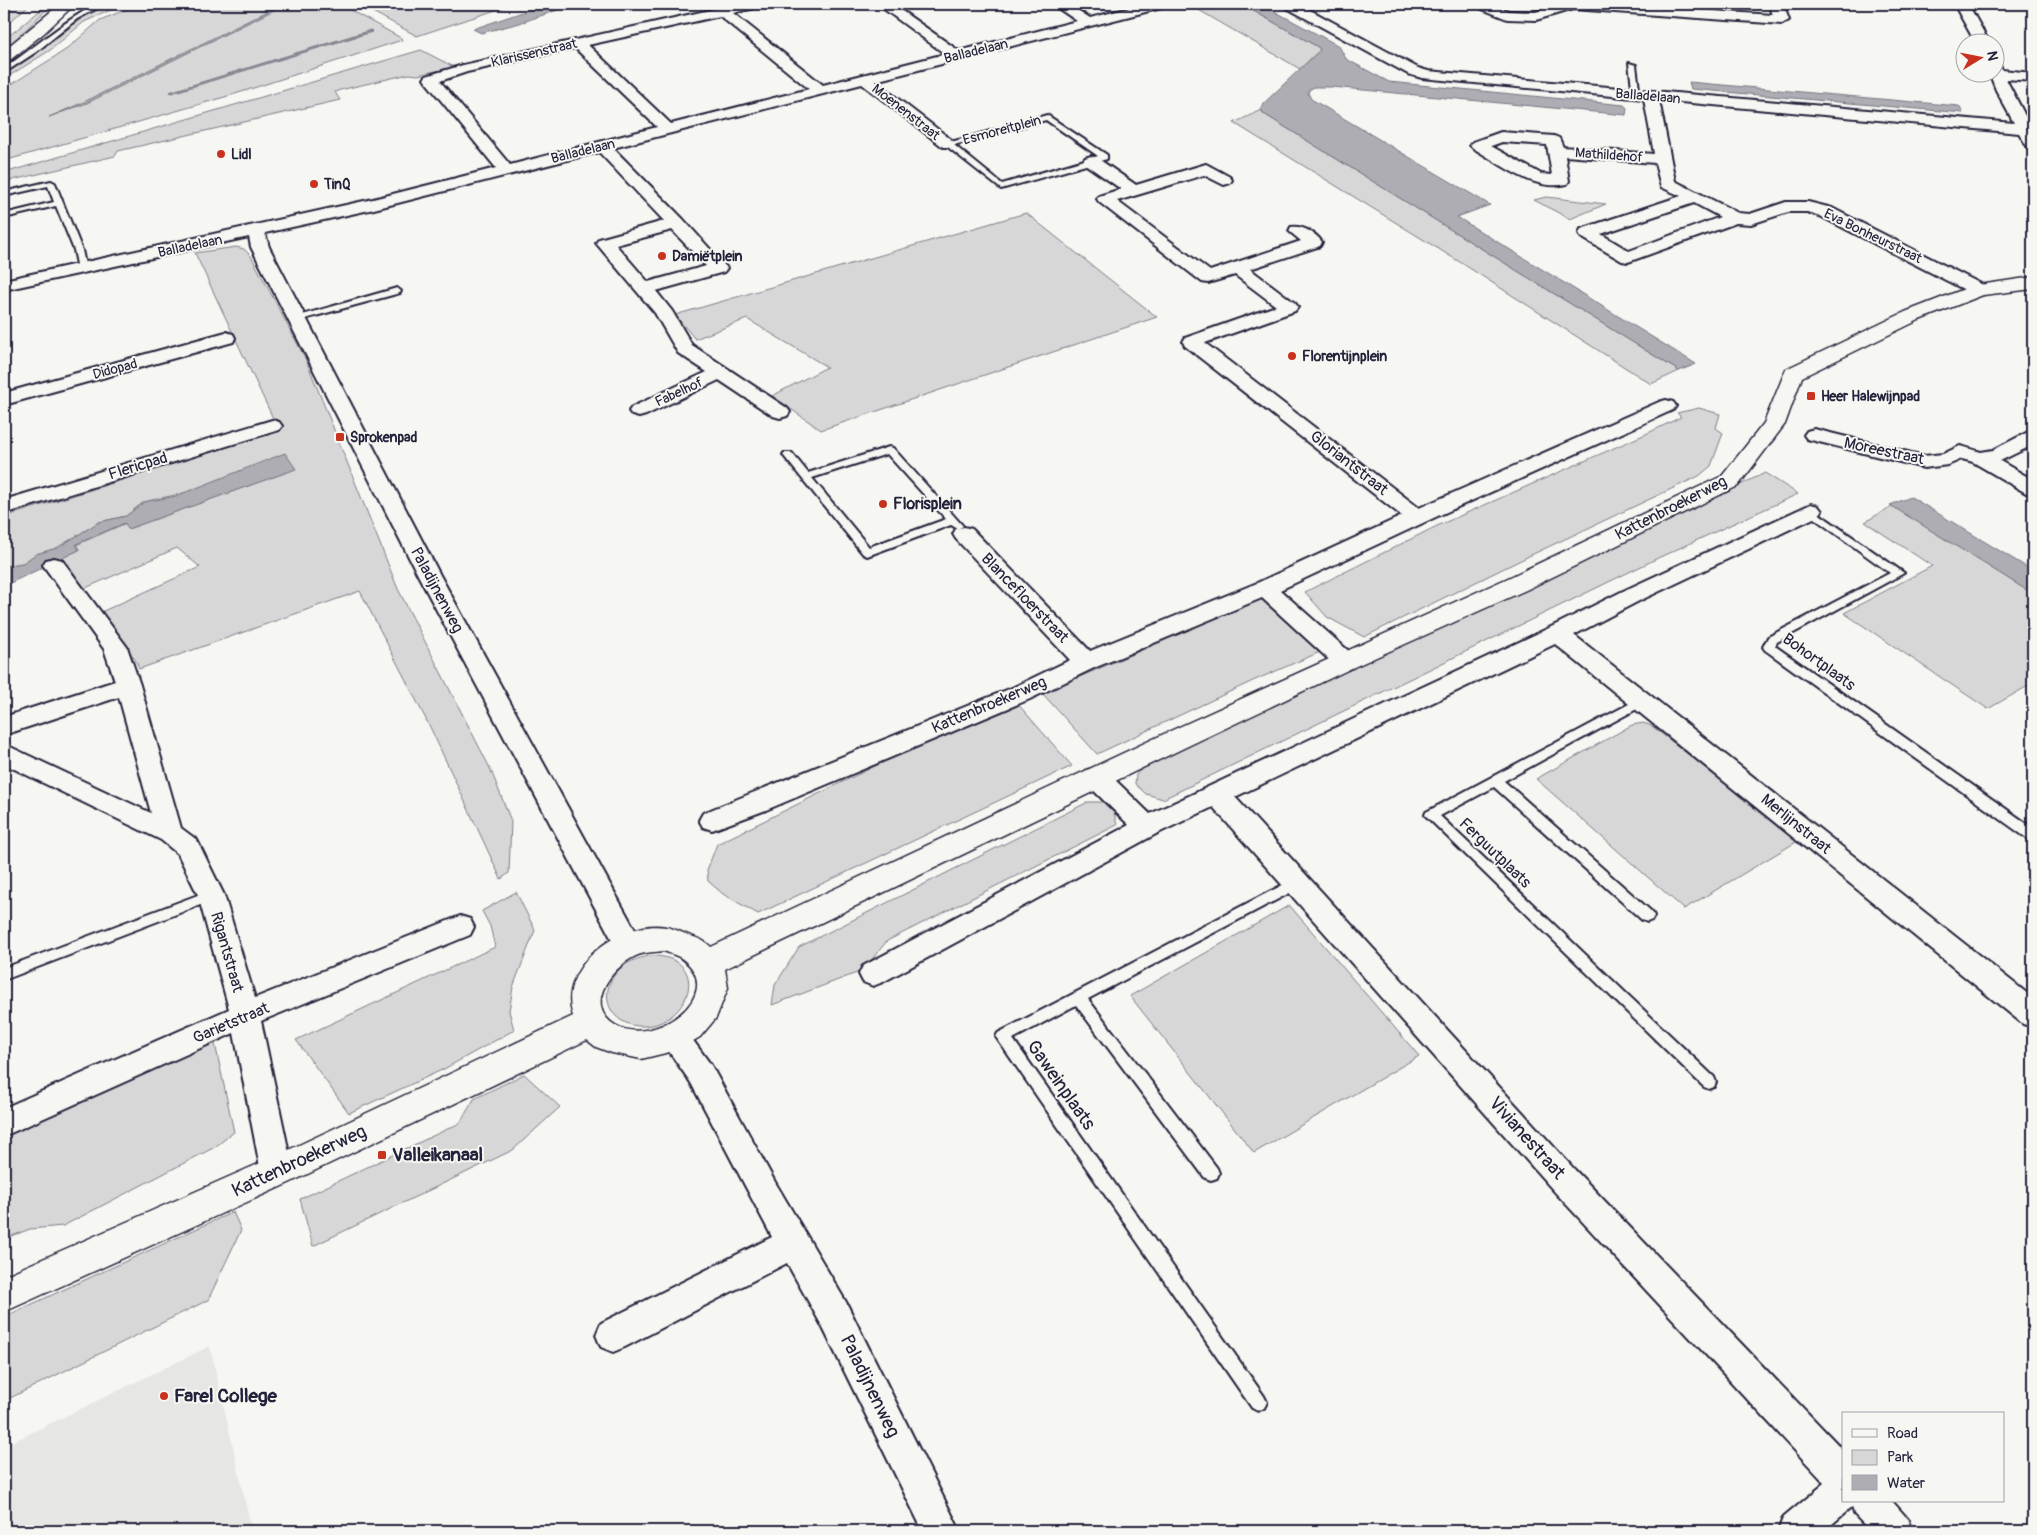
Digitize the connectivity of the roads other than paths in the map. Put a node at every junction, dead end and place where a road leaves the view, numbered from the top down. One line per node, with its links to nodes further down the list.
1 (68, 4): 16 (street)
2 (102, 4): 18 (lane)
3 (754, 4): 11 (street, Klarissenstraat)
4 (884, 4): 15 (street)
5 (1059, 4): 12 (street)
6 (1160, 4): 12 (street, Balladelaan)
7 (1290, 4): 24 (street, Balladelaan)
8 (1482, 4): 9 (street)
9 (1776, 4)
10 (1961, 4): 13 (street)
11 (723, 11): 14 (street, Klarissenstraat); 23 (street)
12 (1089, 23): 15 (street, Balladelaan)
13 (1976, 32)
14 (578, 43): 26 (street); 33 (street, Klarissenstraat)
15 (956, 56): 21 (street, Balladelaan)
16 (4, 57)
17 (1632, 65): 24 (lane)
18 (4, 71)
19 (2004, 71): 20 (street)
20 (2033, 76)
21 (864, 79): 23 (street, Balladelaan); 27 (street, Moenenstraat)
22 (2000, 82): 25 (street)
23 (820, 90): 26 (street, Balladelaan)
24 (1644, 96): 25 (street, Balladelaan); 31 (street)
25 (2024, 129): 28 (street)
26 (669, 130): 29 (street, Balladelaan)
27 (948, 144): 32 (lane, Esmoreitplein); 32 (lane, Esmoreitplein)
28 (2033, 145)
29 (602, 146): 33 (street, Balladelaan); 41 (street)
30 (1556, 151): 30 (street, Mathildehof); 31 (street, Mathildehof)
31 (1662, 159): 37 (street)
32 (1091, 161): 35 (street)
33 (506, 170): 42 (street, Balladelaan)
34 (1224, 180): 35 (street)
35 (1134, 191): 44 (street)
36 (4, 194): 38 (lane)
37 (1695, 197): 40 (street); 40 (street, Eva Bonheurstraat)
38 (59, 203): 39 (lane); 45 (lane)
39 (4, 216)
40 (1734, 218): 49 (street, Eva Bonheurstraat)
41 (672, 220): 48 (street); 48 (street)
42 (256, 231): 45 (street, Balladelaan); 51 (street, Paladijnenweg)
43 (1297, 231): 44 (street)
44 (1237, 268): 67 (street, Gloriantstraat)
45 (82, 269): 47 (street, Balladelaan)
46 (2033, 283): 49 (street, Kattenbroekerweg)
47 (4, 285)
48 (644, 289): 53 (street, Fabelhof)
49 (1979, 290): 72 (street, Kattenbroekerweg)
50 (397, 292): 51 (lane)
51 (297, 318): 89 (street, Paladijnenweg)
52 (226, 338): 54 (street, Didopad)
53 (720, 373): 56 (street, Fabelhof); 57 (street, Fabelhof)
54 (4, 398)
55 (1666, 406): 67 (street, Kattenbroekerweg)
56 (639, 411)
57 (780, 412)
58 (272, 426): 65 (street, Flericpad)
59 (1814, 435): 62 (street, Moreestraat)
60 (2033, 437): 62 (street)
61 (788, 455): 63 (lane)
62 (1980, 458): 64 (street, Moreestraat)
63 (806, 477): 68 (lane); 68 (lane)
64 (2033, 488)
65 (4, 507)
66 (1812, 511): 71 (street); 84 (lane, Bohortplaats)
67 (1417, 517): 70 (street, Kattenbroekerweg)
68 (959, 527): 73 (street, Blancefloerstraat)
69 (54, 565): 74 (street)
70 (1265, 588): 72 (street); 73 (street, Kattenbroekerweg)
71 (1557, 634): 75 (street, Merlijnstraat); 80 (street)
72 (1345, 661): 78 (street, Kattenbroekerweg)
73 (1086, 662): 81 (street, Kattenbroekerweg)
74 (128, 685): 76 (street); 83 (street)
75 (1642, 701): 79 (lane, Ferguutplaats); 94 (street, Merlijnstraat)
76 (4, 726)
77 (4, 753): 83 (street, Rigantstraat)
78 (1096, 778): 82 (street); 90 (street, Kattenbroekerweg)
79 (1495, 781): 87 (lane); 98 (lane, Ferguutplaats)
80 (1217, 794): 82 (street); 85 (street, Vivianestraat)
81 (712, 820)
82 (1148, 827): 92 (street)
83 (170, 834): 86 (street, Rigantstraat)
84 (2033, 835)
85 (1296, 883): 93 (lane, Gaweinplaats); 106 (street, Vivianestraat)
86 (211, 895): 91 (lane); 95 (street, Rigantstraat)
87 (1647, 916)
88 (460, 927): 95 (street, Garietstraat)
89 (629, 945): 90 (street); 96 (street)
90 (708, 963): 97 (street)
91 (4, 974)
92 (873, 974)
93 (1079, 998): 101 (lane); 105 (lane, Gaweinplaats)
94 (2033, 1014)
95 (245, 1015): 99 (street, Garietstraat); 100 (street, Rigantstraat)
96 (591, 1023): 97 (street); 100 (street, Kattenbroekerweg)
97 (674, 1038): 102 (street, Paladijnenweg)
98 (1709, 1082)
99 (4, 1122)
100 (277, 1172): 103 (street, Kattenbroekerweg)
101 (1211, 1173)
102 (794, 1243): 104 (street); 109 (street, Paladijnenweg)
103 (4, 1294)
104 (613, 1335)
105 (1258, 1402)
106 (1842, 1475)
107 (1842, 1492): 110 (street)
108 (1868, 1502): 111 (street)
109 (942, 1531)
110 (1796, 1531)
111 (1894, 1531)

